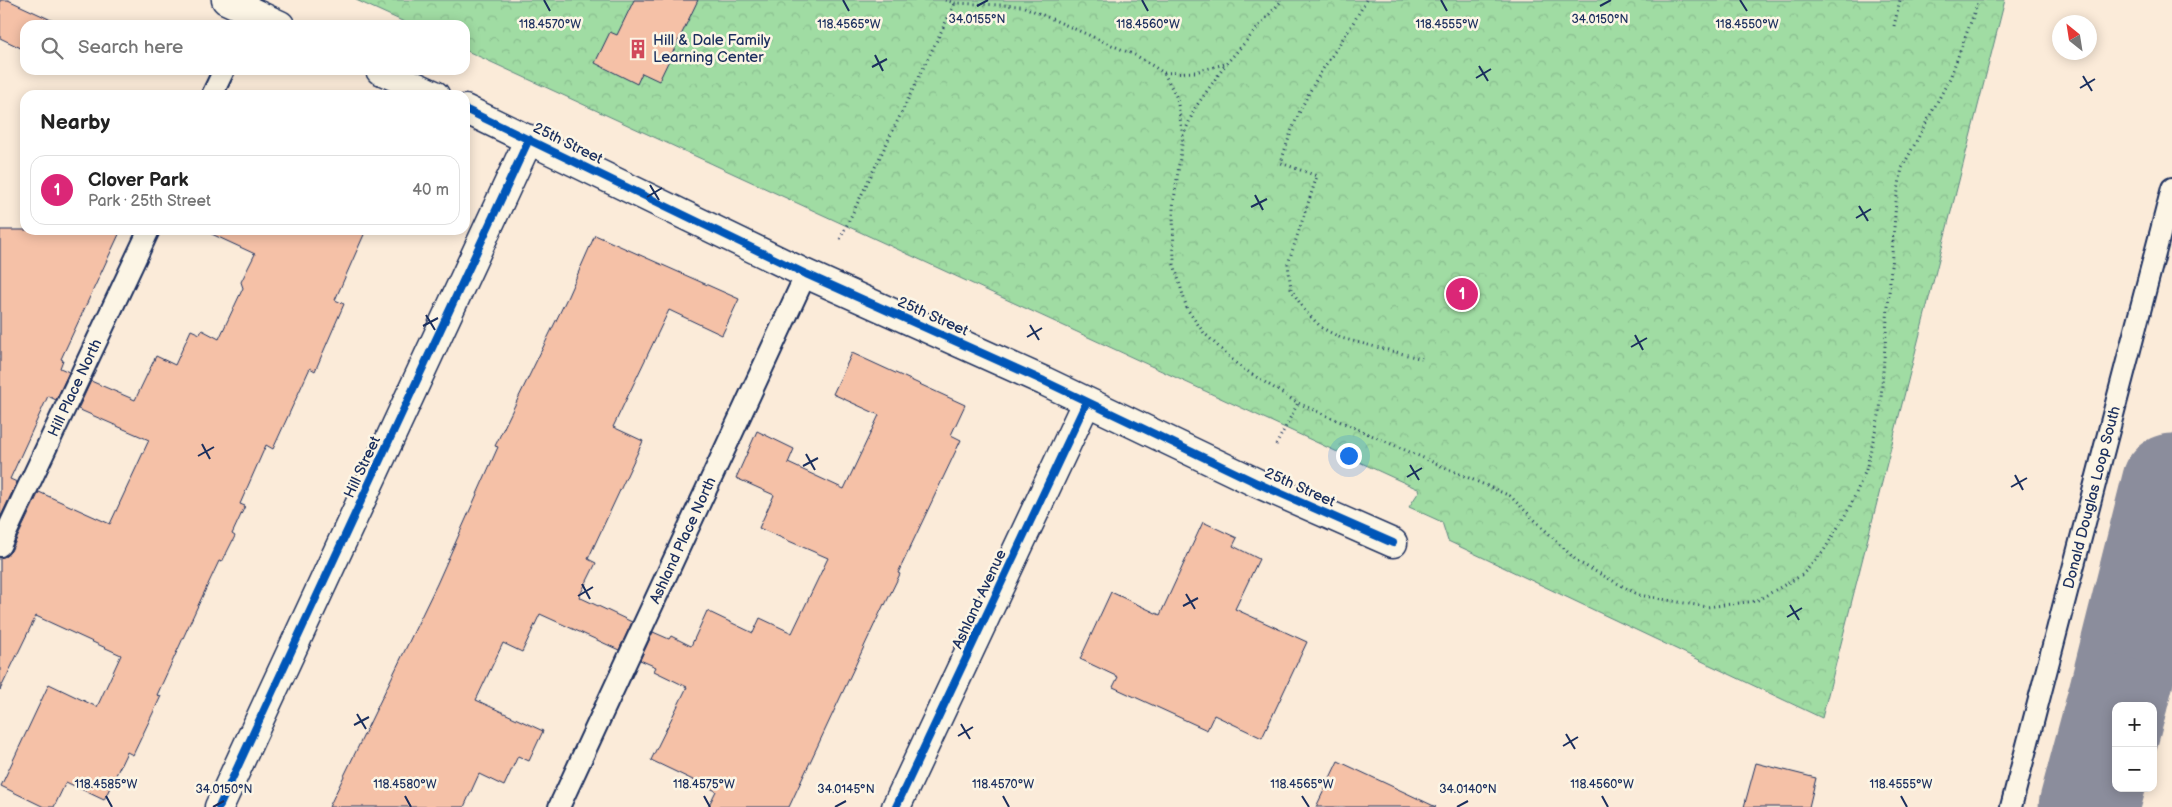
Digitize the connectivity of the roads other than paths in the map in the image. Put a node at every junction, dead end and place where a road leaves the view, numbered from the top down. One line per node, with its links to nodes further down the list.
1 (226, 0): 2 (street)
2 (248, 18)
3 (222, 75): 5 (lane)
4 (391, 75): 6 (street)
5 (214, 90)
6 (424, 90)
7 (470, 111): 8 (street, 25th Street)
8 (529, 139): 11 (street, 25th Street); 15 (street, Hill Street)
9 (2172, 188): 18 (lane, Donald Douglas Loop South)
10 (147, 235): 14 (lane, Hill Place North)
11 (806, 274): 12 (street, 25th Street); 16 (lane, Ashland Place North)
12 (1086, 403): 13 (street, 25th Street); 17 (street, Ashland Avenue)
13 (1393, 543)
14 (0, 546)
15 (219, 807)
16 (559, 807)
17 (896, 807)
18 (2011, 807)

